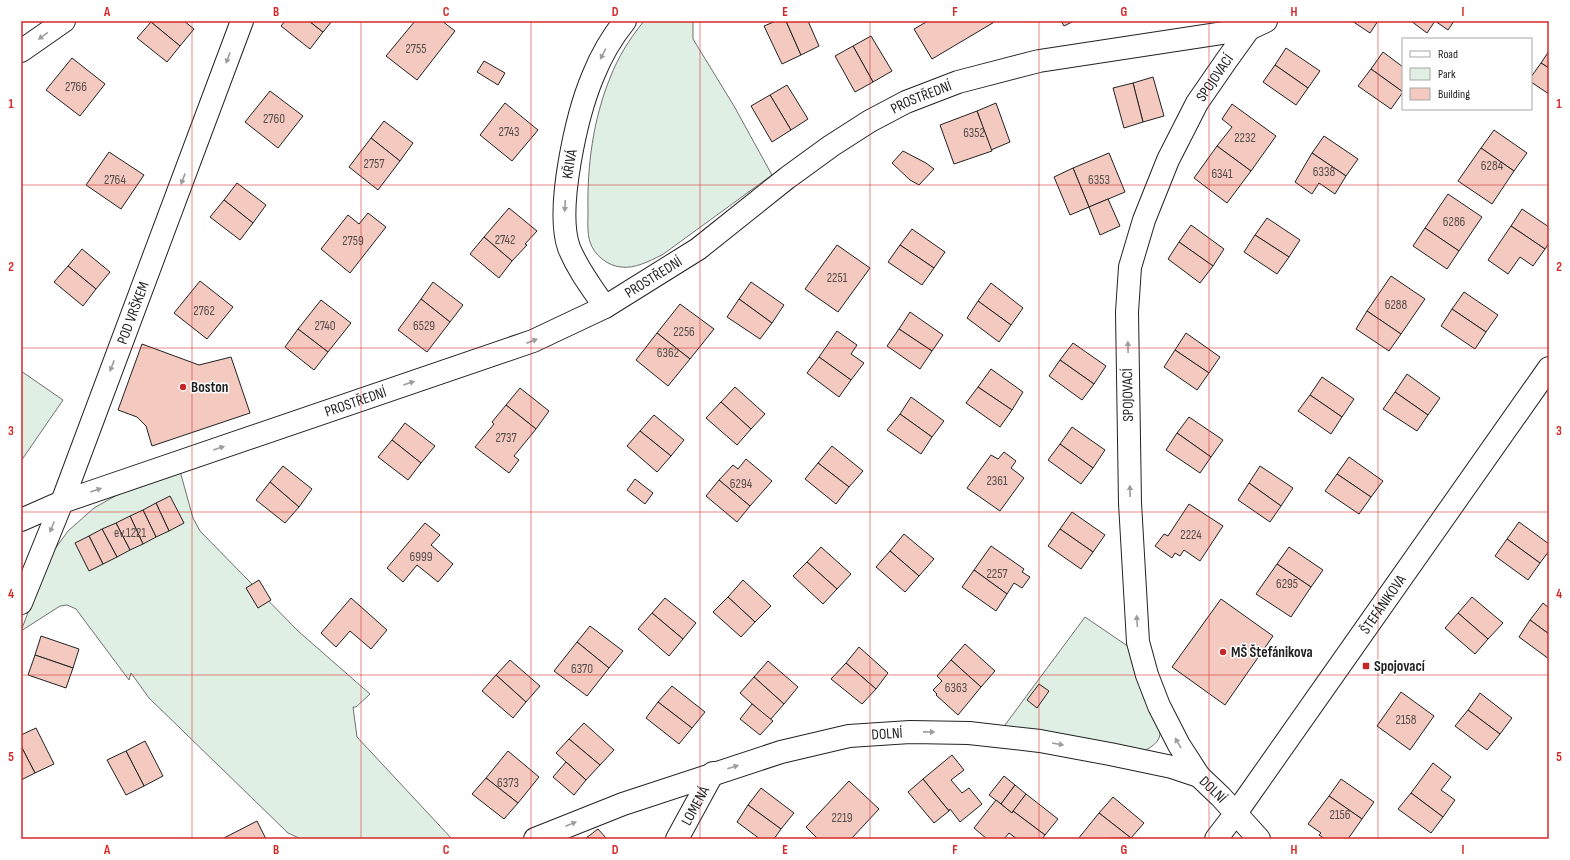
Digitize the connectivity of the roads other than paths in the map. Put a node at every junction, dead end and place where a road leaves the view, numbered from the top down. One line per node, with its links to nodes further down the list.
1 (64, 21): 5 (street, one-way to 5)
2 (242, 21): 8 (street, POD VRŠKEM, one-way to 8)
3 (625, 21): 6 (street, KŘIVÁ, one-way to 6)
4 (1258, 25): 6 (street, PROSTŘEDNÍ); 12 (street, SPOJOVACÍ, one-way to 4)
5 (21, 52)
6 (605, 307): 8 (street, PROSTŘEDNÍ, one-way to 6)
7 (1549, 368): 13 (street, ŠTEFÁNIKOVA)
8 (62, 502): 9 (street, PROSTŘEDNÍ); 10 (street, POD VRŠKEM, one-way to 10)
9 (21, 520)
10 (21, 603)
11 (713, 773): 12 (street, DOLNÍ, one-way to 12); 14 (street, DOLNÍ, one-way to 11); 15 (street, LOMENÁ)
12 (1199, 776): 13 (street, DOLNÍ)
13 (1236, 813): 16 (street, ŠTEFÁNIKOVA); 17 (street, DOLNÍ)
14 (535, 839)
15 (677, 839)
16 (1216, 839)
17 (1259, 839)

